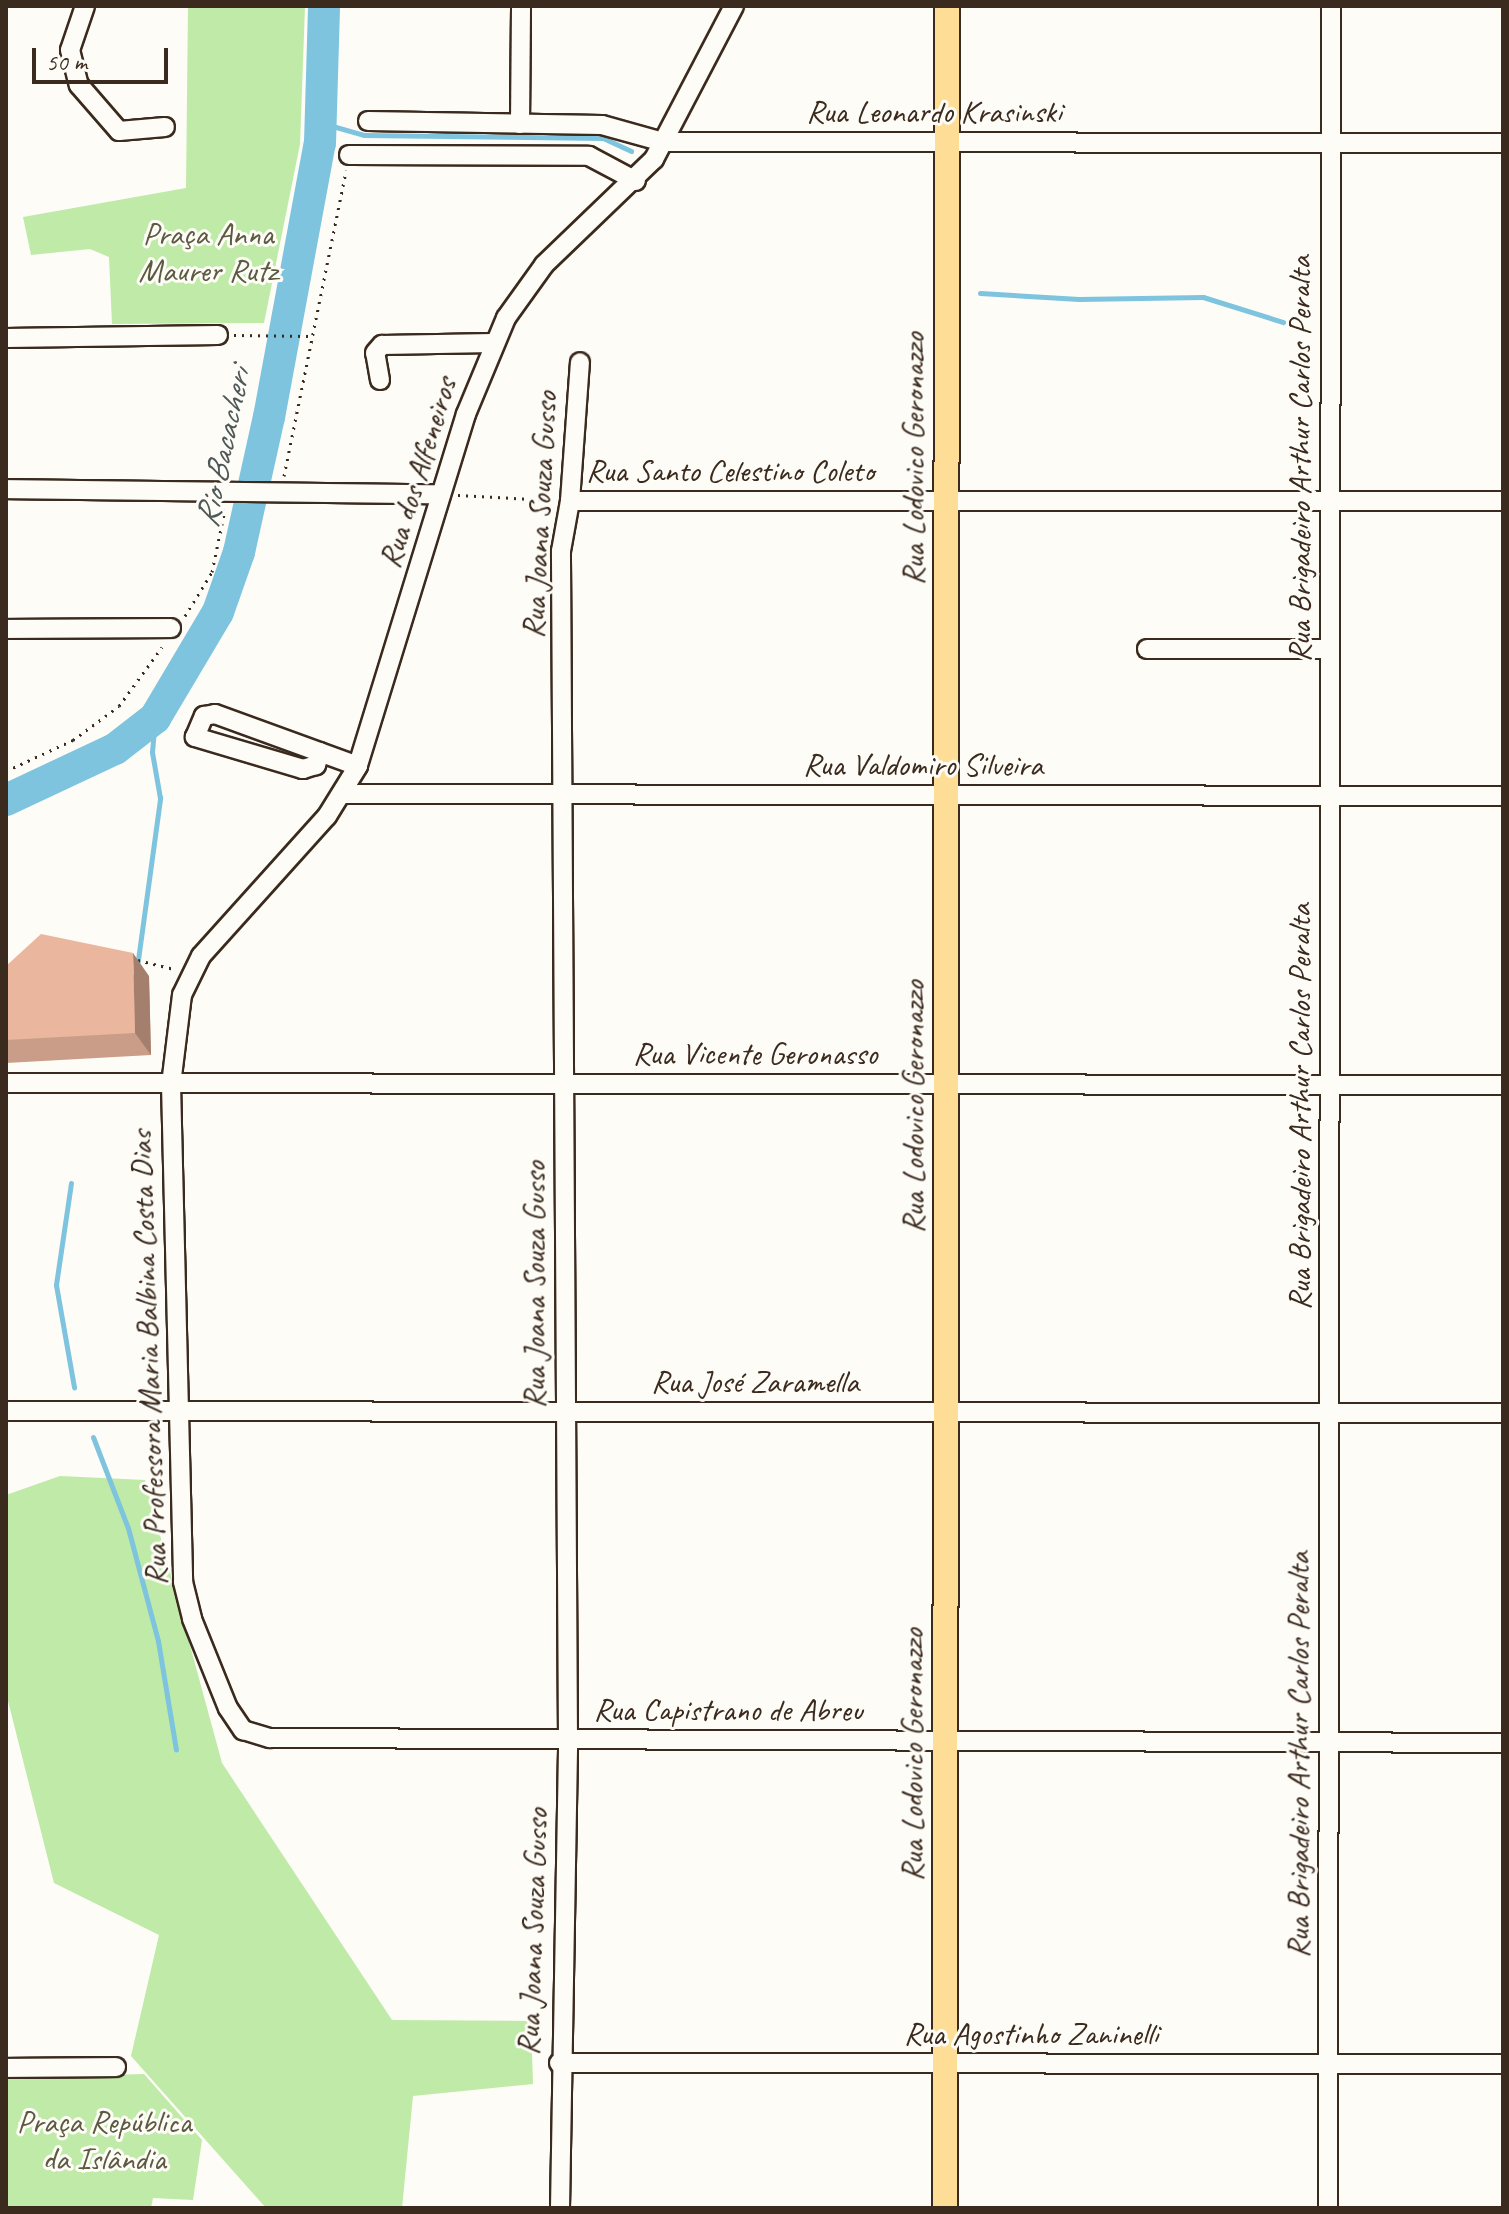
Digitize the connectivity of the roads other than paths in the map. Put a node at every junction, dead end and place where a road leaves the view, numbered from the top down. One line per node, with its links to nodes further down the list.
1 (85, 6): 8 (street)
2 (521, 6): 7 (street)
3 (734, 6): 9 (street, Rua dos Alfeneiros)
4 (947, 6): 10 (main road, Rua Lodovico Geronazzo)
5 (1331, 6): 11 (street, Rua Brigadeiro Arthur Carlos Peralta)
6 (368, 121): 7 (street, Rua Leonardo Krasinski)
7 (520, 124): 9 (street, Rua Leonardo Krasinski)
8 (165, 127)
9 (663, 142): 10 (street, Rua Leonardo Krasinski); 14 (street, Rua dos Alfeneiros)
10 (947, 142): 11 (street, Rua Leonardo Krasinski); 23 (main road, Rua Lodovico Geronazzo)
11 (1331, 143): 12 (street, Rua Leonardo Krasinski); 24 (street, Rua Brigadeiro Arthur Carlos Peralta)
12 (1503, 143)
13 (349, 155): 14 (street)
14 (636, 181): 17 (street, Rua dos Alfeneiros)
15 (218, 335): 16 (street)
16 (6, 338)
17 (493, 343): 19 (street); 21 (street, Rua dos Alfeneiros)
18 (580, 362): 22 (street, Rua Joana Souza Gusso)
19 (380, 380)
20 (6, 489): 21 (street)
21 (441, 494): 31 (street, Rua dos Alfeneiros)
22 (570, 501): 23 (street, Rua Santo Celestino Coleto); 33 (street, Rua Joana Souza Gusso)
23 (946, 501): 24 (street, Rua Santo Celestino Coleto); 34 (main road, Rua Lodovico Geronazzo)
24 (1331, 501): 25 (street, Rua Santo Celestino Coleto); 29 (street, Rua Brigadeiro Arthur Carlos Peralta)
25 (1503, 501)
26 (171, 628): 27 (street)
27 (6, 629)
28 (1147, 649): 29 (street)
29 (1330, 649): 35 (street, Rua Brigadeiro Arthur Carlos Peralta)
30 (320, 752): 30 (street); 31 (street)
31 (358, 766): 32 (street, Rua dos Alfeneiros)
32 (344, 794): 33 (street, Rua Valdomiro Silveira); 37 (street, Rua dos Alfeneiros)
33 (562, 794): 34 (street, Rua Valdomiro Silveira); 40 (street, Rua Joana Souza Gusso)
34 (946, 795): 35 (street, Rua Valdomiro Silveira); 41 (main road, Rua Lodovico Geronazzo)
35 (1330, 796): 36 (street, Rua Valdomiro Silveira); 42 (street, Rua Brigadeiro Arthur Carlos Peralta)
36 (1503, 796)
37 (190, 974): 39 (street, Rua Professora Maria Balbina Costa Dias)
38 (6, 1083): 39 (street, Rua Vicente Geronasso)
39 (171, 1084): 40 (street, Rua Vicente Geronasso); 45 (street, Rua Professora Maria Balbina Costa Dias)
40 (564, 1084): 41 (street, Rua Vicente Geronasso); 46 (street, Rua Joana Souza Gusso)
41 (946, 1084): 42 (street, Rua Vicente Geronasso); 47 (main road, Rua Lodovico Geronazzo)
42 (1329, 1085): 43 (street, Rua Vicente Geronasso); 48 (street, Rua Brigadeiro Arthur Carlos Peralta)
43 (1503, 1085)
44 (6, 1411): 45 (street, Rua José Zaramella)
45 (179, 1411): 46 (street, Rua José Zaramella); 50 (street, Rua Professora Maria Balbina Costa Dias)
46 (566, 1412): 47 (street, Rua José Zaramella); 51 (street, Rua Joana Souza Gusso)
47 (945, 1412): 48 (street, Rua José Zaramella); 52 (main road, Rua Lodovico Geronazzo)
48 (1329, 1412): 49 (street, Rua José Zaramella); 53 (street, Rua Brigadeiro Arthur Carlos Peralta)
49 (1503, 1413)
50 (243, 1730): 51 (street, Rua Capistrano de Abreu)
51 (568, 1739): 52 (street, Rua Capistrano de Abreu); 55 (street, Rua Joana Souza Gusso)
52 (945, 1741): 53 (street, Rua Capistrano de Abreu); 56 (main road, Rua Lodovico Geronazzo)
53 (1329, 1742): 54 (street, Rua Capistrano de Abreu); 57 (street, Rua Brigadeiro Arthur Carlos Peralta)
54 (1503, 1743)
55 (559, 2063): 56 (street, Rua Agostinho Zaninelli); 61 (street, Rua Joana Souza Gusso)
56 (945, 2064): 57 (street, Rua Agostinho Zaninelli); 62 (main road, Rua Lodovico Geronazzo)
57 (1329, 2064): 58 (street, Rua Agostinho Zaninelli); 63 (street, Rua Brigadeiro Arthur Carlos Peralta)
58 (1503, 2064)
59 (116, 2067): 60 (street)
60 (6, 2068)
61 (560, 2208)
62 (945, 2208)
63 (1328, 2208)

